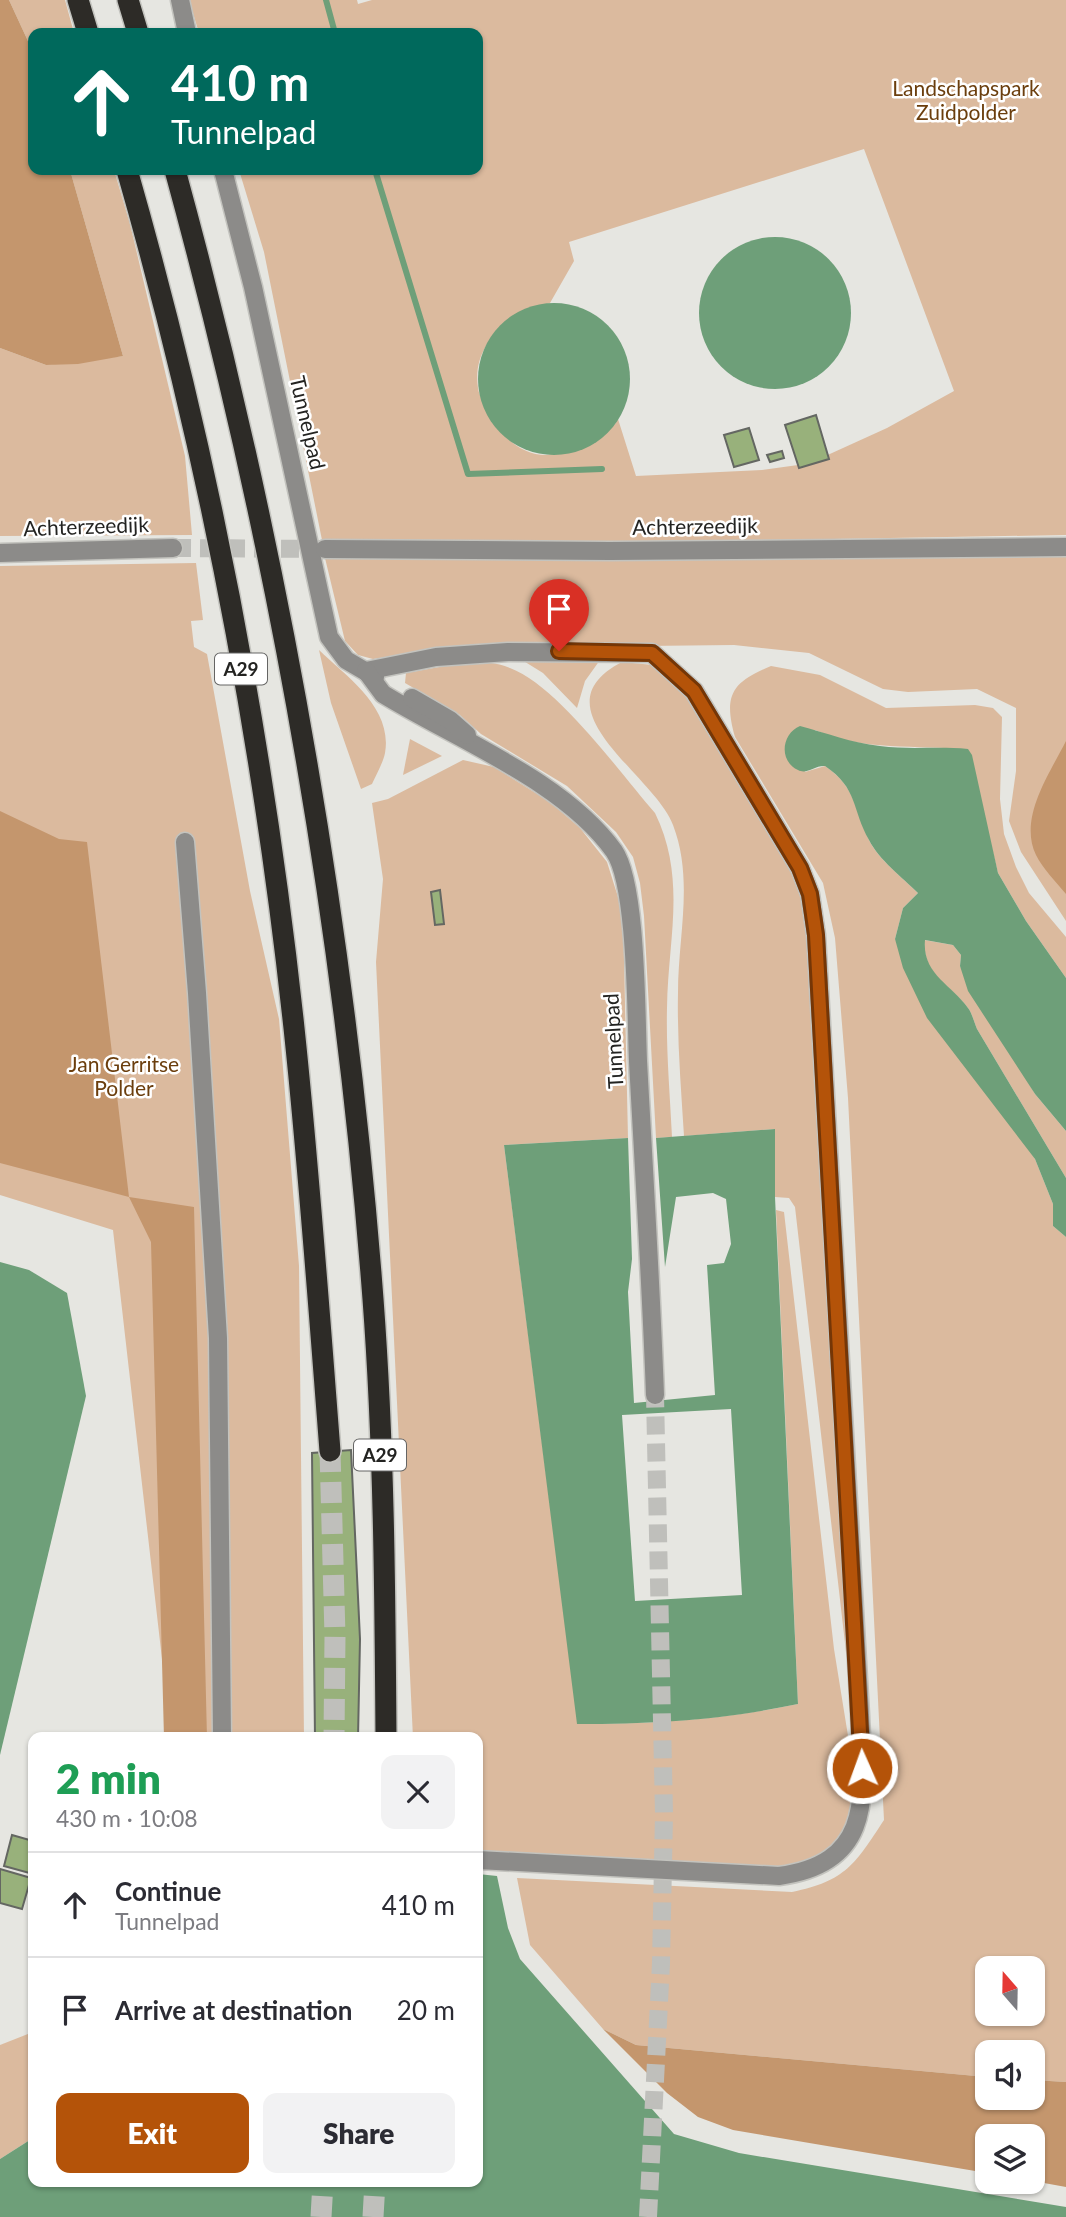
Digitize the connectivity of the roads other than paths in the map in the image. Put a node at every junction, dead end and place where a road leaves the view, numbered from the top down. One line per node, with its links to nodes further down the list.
1 (78, 0): 4 (highway)
2 (128, 0): 5 (highway)
3 (180, 0): 6 (street)
4 (86, 28)
5 (136, 28)
6 (186, 28)
7 (128, 175): 17 (highway, A29)
8 (176, 175): 19 (highway, A29)
9 (224, 175): 14 (street, Tunnelpad)
10 (1066, 547): 12 (street, Achterzeedijk)
11 (173, 548): 13 (street, Achterzeedijk)
12 (325, 549)
13 (0, 552)
14 (366, 671): 16 (street, Tunnelpad); 20 (street)
15 (185, 842): 18 (street)
16 (655, 1395)
17 (330, 1451)
18 (222, 1732)
19 (386, 1732)
20 (483, 1860)

